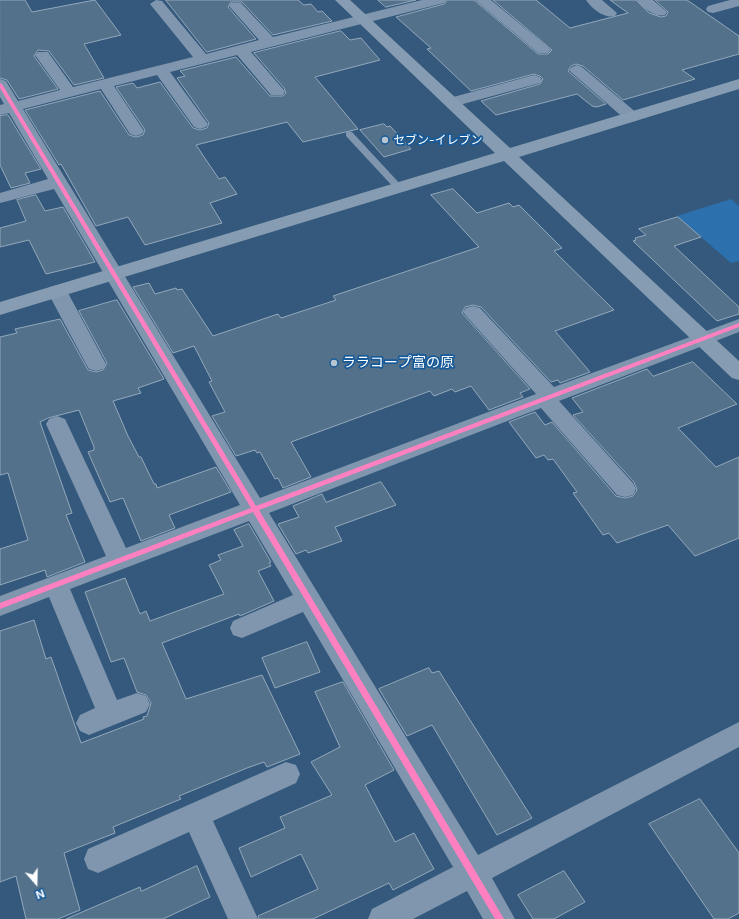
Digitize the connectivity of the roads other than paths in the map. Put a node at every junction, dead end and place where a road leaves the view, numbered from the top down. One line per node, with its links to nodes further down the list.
1 (342, 0): 13 (street)
2 (439, 0): 13 (street)
3 (482, 0): 16 (street)
4 (594, 0): 12 (street)
5 (644, 0): 11 (street)
6 (736, 0): 7 (street)
7 (739, 2): 10 (street)
8 (157, 4): 18 (street)
9 (236, 6): 14 (street)
10 (713, 9)
11 (660, 12)
12 (610, 13)
13 (362, 19): 14 (street); 27 (street)
14 (269, 42): 15 (street)
15 (240, 50): 18 (street); 26 (street)
16 (543, 50)
17 (43, 55): 25 (street)
18 (202, 59): 19 (street)
19 (160, 69): 23 (street); 30 (street)
20 (577, 70): 29 (street)
21 (534, 80): 27 (street)
22 (0, 84): 28 (street)
23 (104, 84): 25 (street); 31 (street)
24 (739, 84): 29 (street)
25 (69, 92): 28 (street)
26 (277, 92)
27 (452, 102): 33 (street)
28 (7, 108): 34 (street)
29 (632, 117): 33 (street)
30 (200, 124)
31 (136, 131)
32 (349, 134): 35 (lane)
33 (508, 155): 35 (street); 42 (street)
34 (58, 182): 36 (street); 37 (street)
35 (399, 188): 37 (street)
36 (0, 198)
37 (114, 274): 38 (street); 48 (street)
38 (57, 291): 39 (street); 43 (street)
39 (1, 306)
40 (473, 312): 45 (street)
41 (739, 325): 42 (street)
42 (702, 339): 44 (street); 45 (street)
43 (96, 364)
44 (739, 373)
45 (548, 398): 47 (street); 48 (street)
46 (57, 424): 49 (street)
47 (625, 489)
48 (254, 510): 49 (street); 51 (street)
49 (120, 561): 50 (street)
50 (56, 585): 52 (street); 54 (street)
51 (309, 599): 53 (street); 59 (street)
52 (0, 606)
53 (242, 628)
54 (136, 704)
55 (739, 734): 59 (street)
56 (286, 774): 57 (street)
57 (196, 815): 58 (street); 60 (street)
58 (98, 859)
59 (472, 872): 61 (street); 62 (street)
60 (243, 919)
61 (383, 919)
62 (500, 919)

